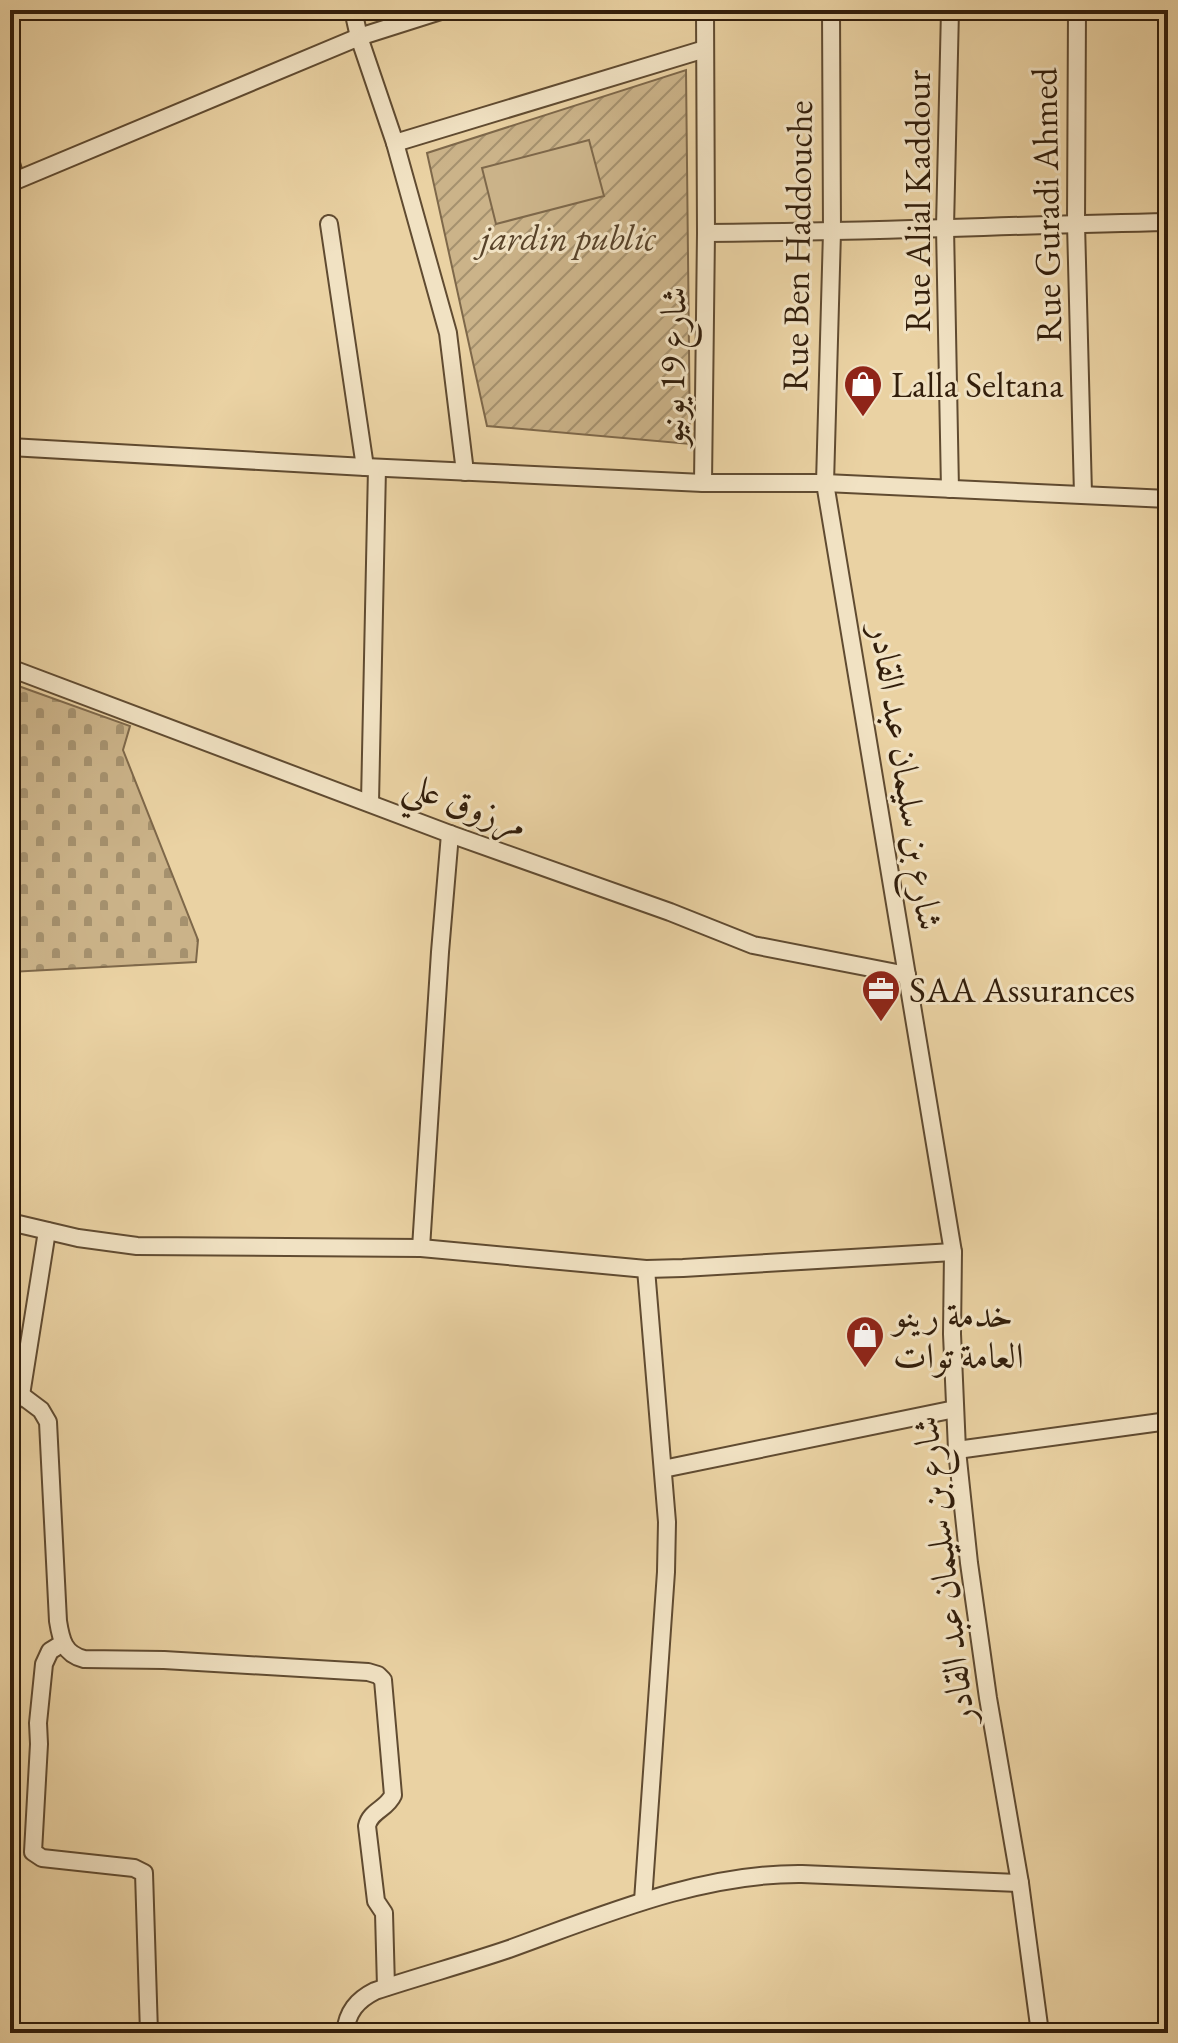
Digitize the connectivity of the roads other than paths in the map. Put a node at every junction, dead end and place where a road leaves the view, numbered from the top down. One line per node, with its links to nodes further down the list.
1 (353, 10): 7 (street)
2 (444, 10): 7 (street)
3 (705, 10): 8 (street, شارع 19 يونيو)
4 (831, 10): 16 (street, Rue Ben Haddouche)
5 (950, 10): 15 (street, Rue Alial Kaddour)
6 (1077, 10): 14 (street, Rue Guradi Ahmed)
7 (359, 37): 9 (street); 11 (street)
8 (705, 49): 9 (street); 17 (street, شارع 19 يونيو)
9 (395, 143): 20 (street)
10 (10, 160): 11 (street)
11 (13, 181)
12 (1168, 222): 14 (street)
13 (329, 224): 19 (street)
14 (1076, 224): 15 (street); 24 (street, Rue Guradi Ahmed)
15 (945, 227): 16 (street); 23 (street, Rue Alial Kaddour)
16 (832, 232): 17 (street); 22 (street, Rue Ben Haddouche)
17 (706, 233): 21 (street, شارع 19 يونيو)
18 (10, 447): 19 (street)
19 (371, 468): 20 (street); 27 (street)
20 (465, 472): 21 (street)
21 (703, 483): 22 (street)
22 (825, 483): 23 (street); 29 (street, شارع بن سليمان عبد القادر)
23 (950, 489): 24 (street)
24 (1083, 494): 25 (street)
25 (1168, 499)
26 (10, 668): 27 (street, مرزوق علي)
27 (370, 802): 28 (street, مرزوق علي)
28 (450, 834): 29 (street, مرزوق علي); 32 (street)
29 (907, 975): 33 (street, شارع بن سليمان عبد القادر)
30 (10, 1222): 31 (street)
31 (47, 1231): 32 (street); 35 (street)
32 (421, 1248): 34 (street)
33 (953, 1252): 34 (street); 36 (street, شارع بن سليمان عبد القادر)
34 (646, 1269): 39 (street)
35 (16, 1400): 40 (street)
36 (955, 1409): 38 (street, شارع بن سليمان عبد القادر); 39 (street)
37 (1168, 1421): 38 (street)
38 (957, 1450): 41 (street, شارع بن سليمان عبد القادر)
39 (663, 1469): 42 (street)
40 (63, 1643): 43 (street); 44 (street)
41 (1020, 1883): 42 (street); 46 (street, شارع بن سليمان عبد القادر)
42 (643, 1901): 43 (street)
43 (386, 1987): 45 (street)
44 (149, 2033)
45 (345, 2033)
46 (1040, 2033)

